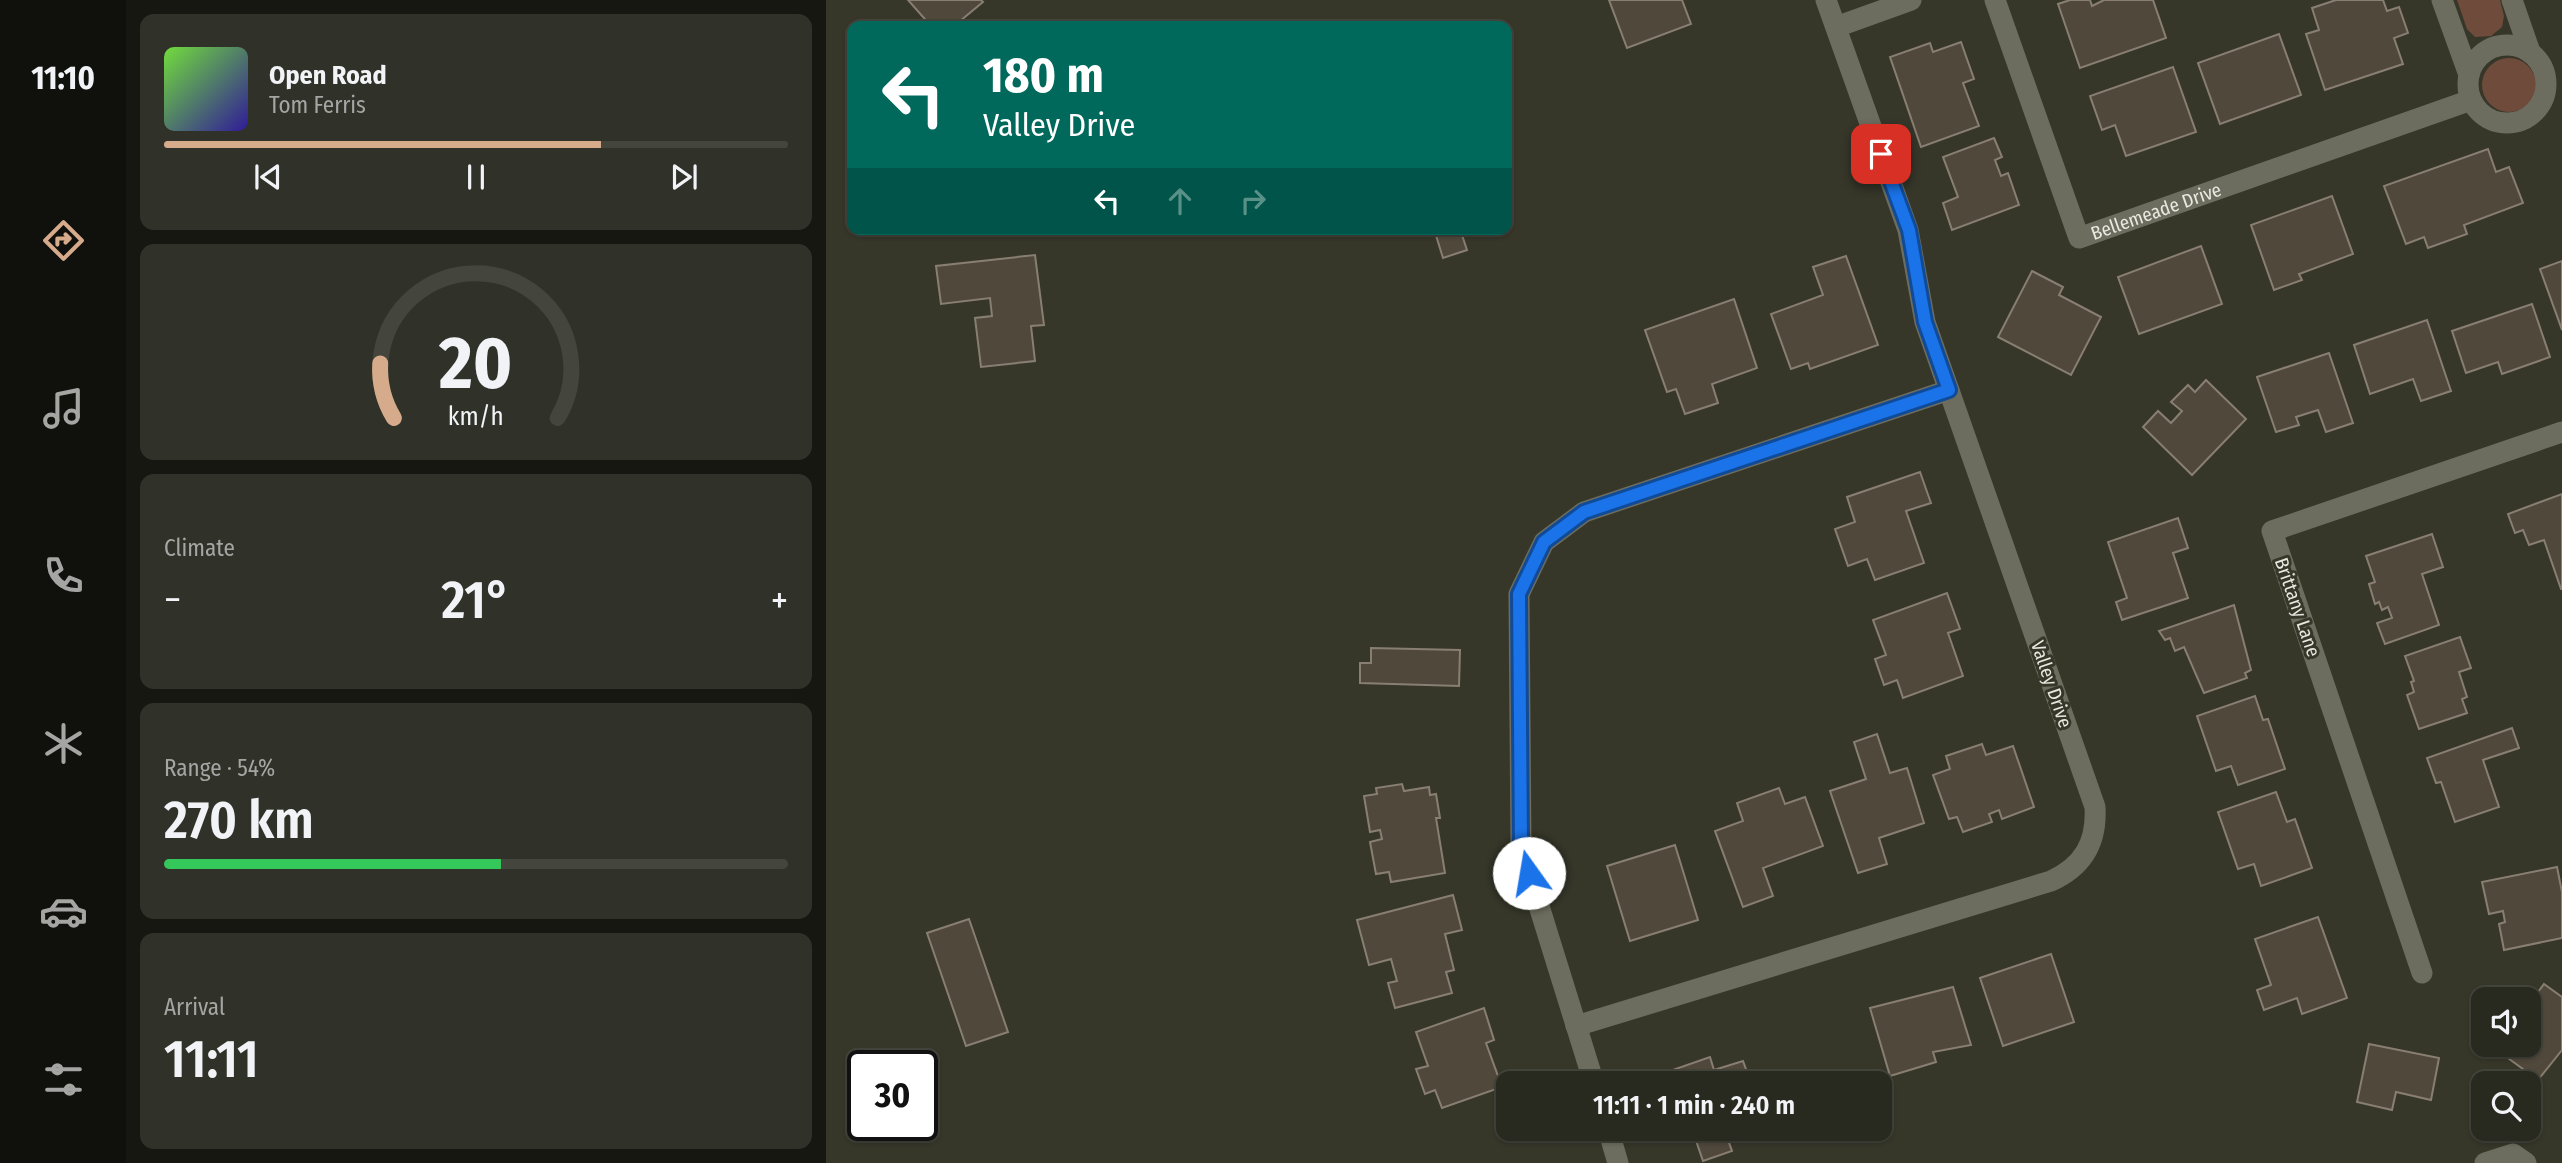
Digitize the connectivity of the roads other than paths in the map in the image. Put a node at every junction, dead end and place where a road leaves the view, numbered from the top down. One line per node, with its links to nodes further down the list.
1 (1826, 0): 6 (street, Valley Drive)
2 (1911, 0): 6 (street)
3 (1995, 0): 10 (street, Bellemeade Drive)
4 (2442, 0): 9 (street)
5 (2512, 0): 7 (street)
6 (1836, 27): 11 (street, Valley Drive)
7 (2530, 52): 8 (street); 9 (street)
8 (2553, 69): 10 (street)
9 (2469, 75): 10 (street)
10 (2471, 100)
11 (1949, 390): 14 (street); 14 (street, Valley Drive)
12 (2562, 432): 13 (street, Brittany Lane)
13 (2422, 972)
14 (1576, 1026): 15 (street)
15 (1590, 1071)
16 (1612, 1141): 17 (street)
17 (1618, 1163)
18 (2485, 1163): 19 (street)
19 (2526, 1163)

